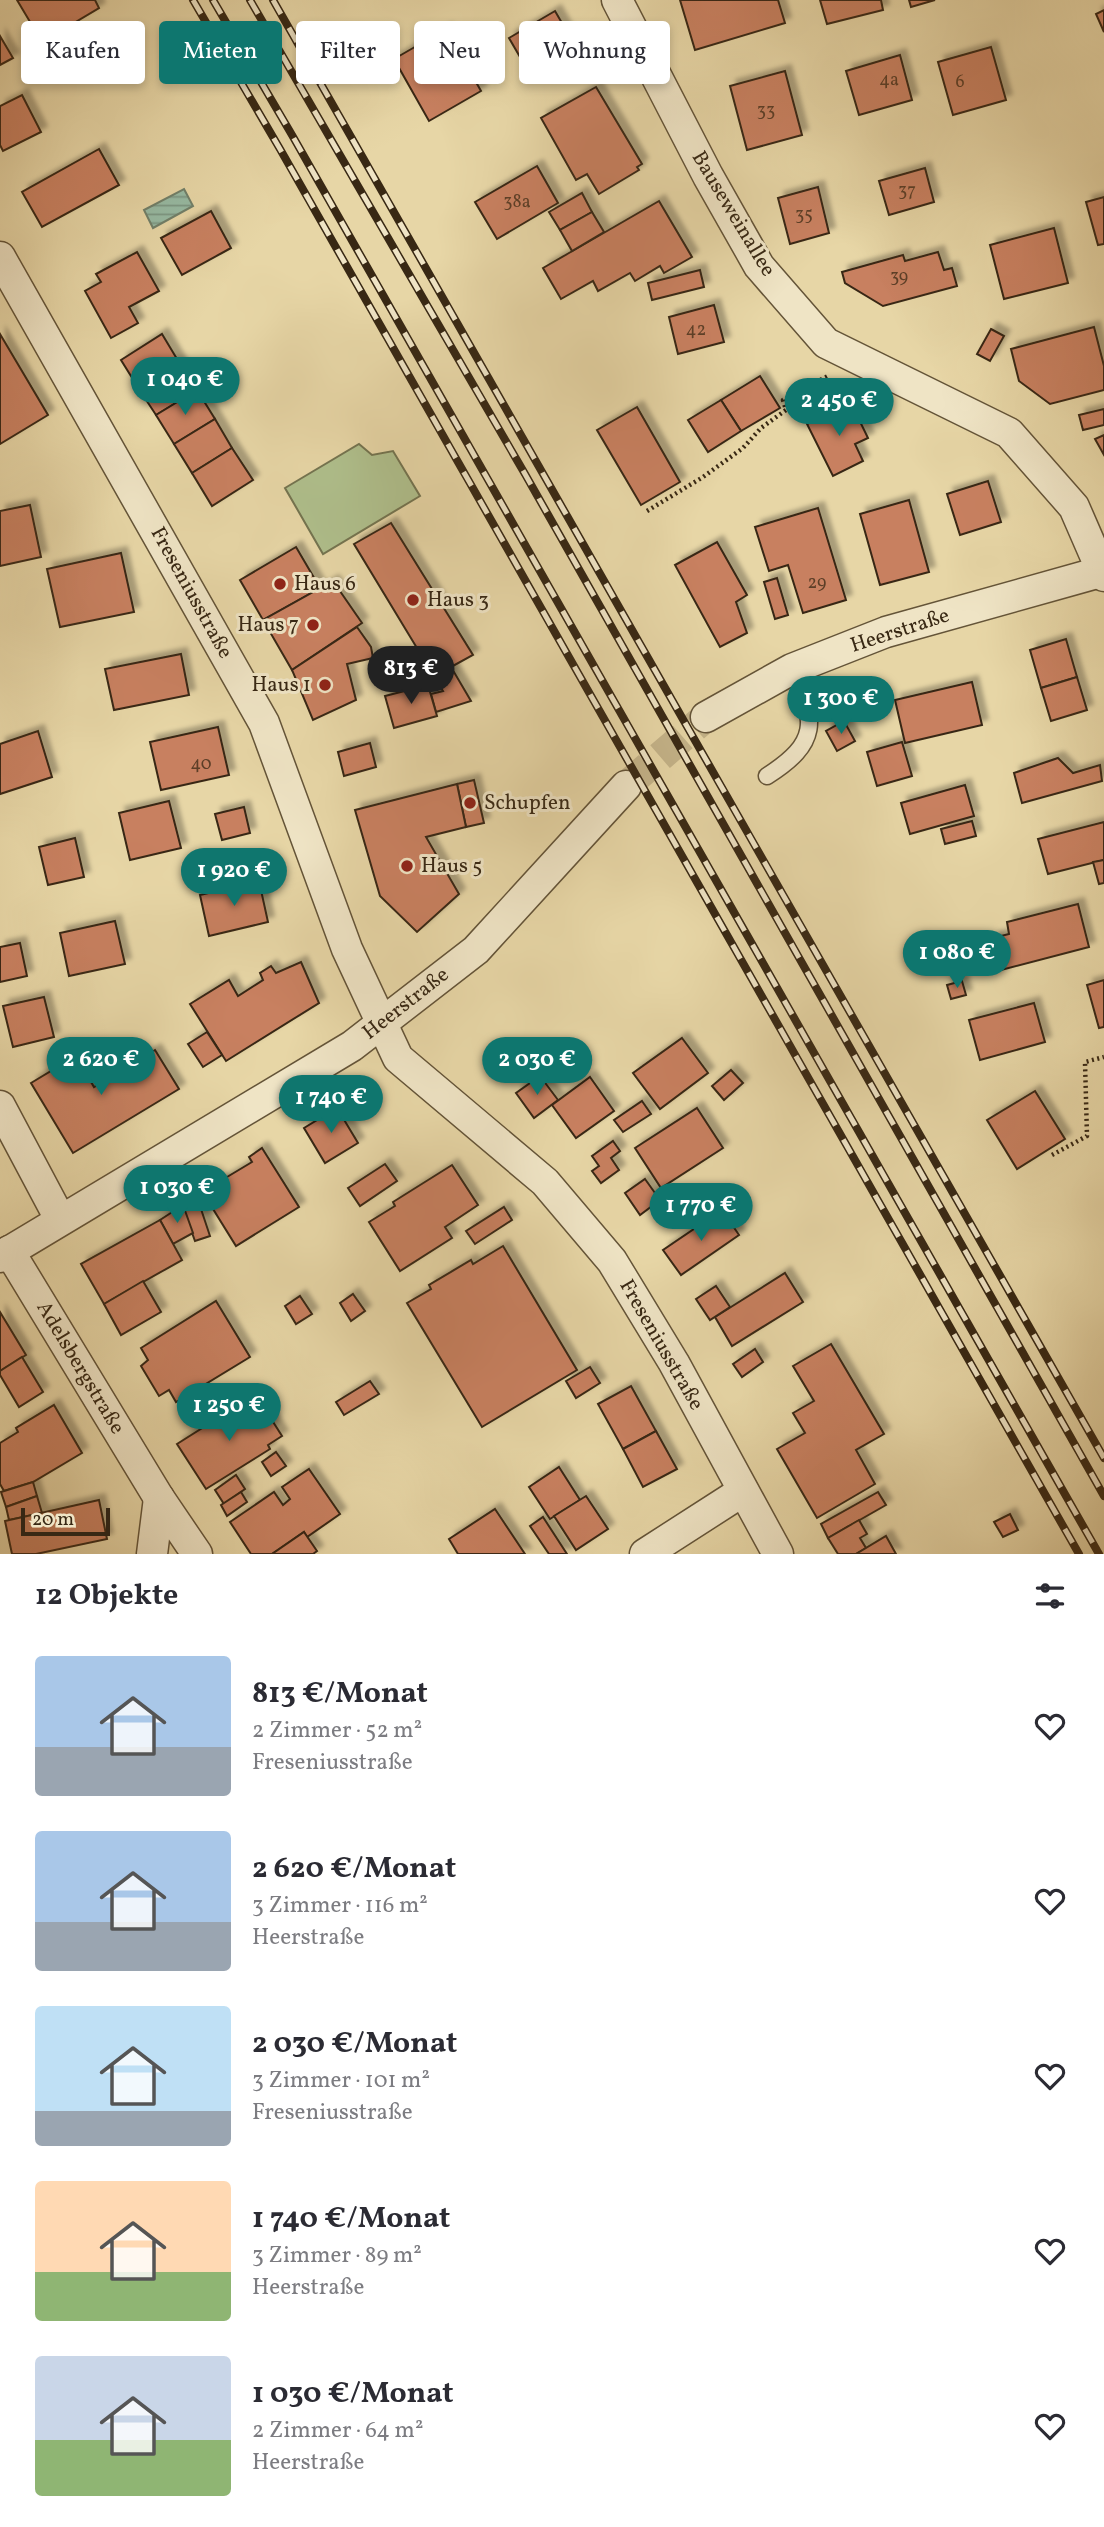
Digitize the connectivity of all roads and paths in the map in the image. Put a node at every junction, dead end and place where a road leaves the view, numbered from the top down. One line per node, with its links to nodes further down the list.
1 (617, 0): 3 (street, Bauseweinallee)
2 (0, 257): 10 (street, Freseniusstraße)
3 (854, 356): 4 (path); 5 (street, Bauseweinallee)
4 (647, 511)
5 (1104, 573): 6 (street, Heerstraße)
6 (792, 669): 7 (street, Heerstraße); 8 (lane)
7 (706, 717)
8 (767, 776)
9 (626, 786): 10 (street, Heerstraße)
10 (381, 1023): 14 (street, Heerstraße); 16 (street, Freseniusstraße)
11 (1104, 1057): 13 (path)
12 (0, 1106): 14 (street)
13 (1052, 1155)
14 (60, 1219): 15 (street, Heerstraße)
15 (5, 1254): 17 (street, Adelsbergstraße)
16 (743, 1491): 20 (street); 21 (street, Freseniusstraße)
17 (159, 1498): 18 (street); 19 (street, Adelsbergstraße)
18 (152, 1554)
19 (197, 1554)
20 (645, 1554)
21 (778, 1554)

